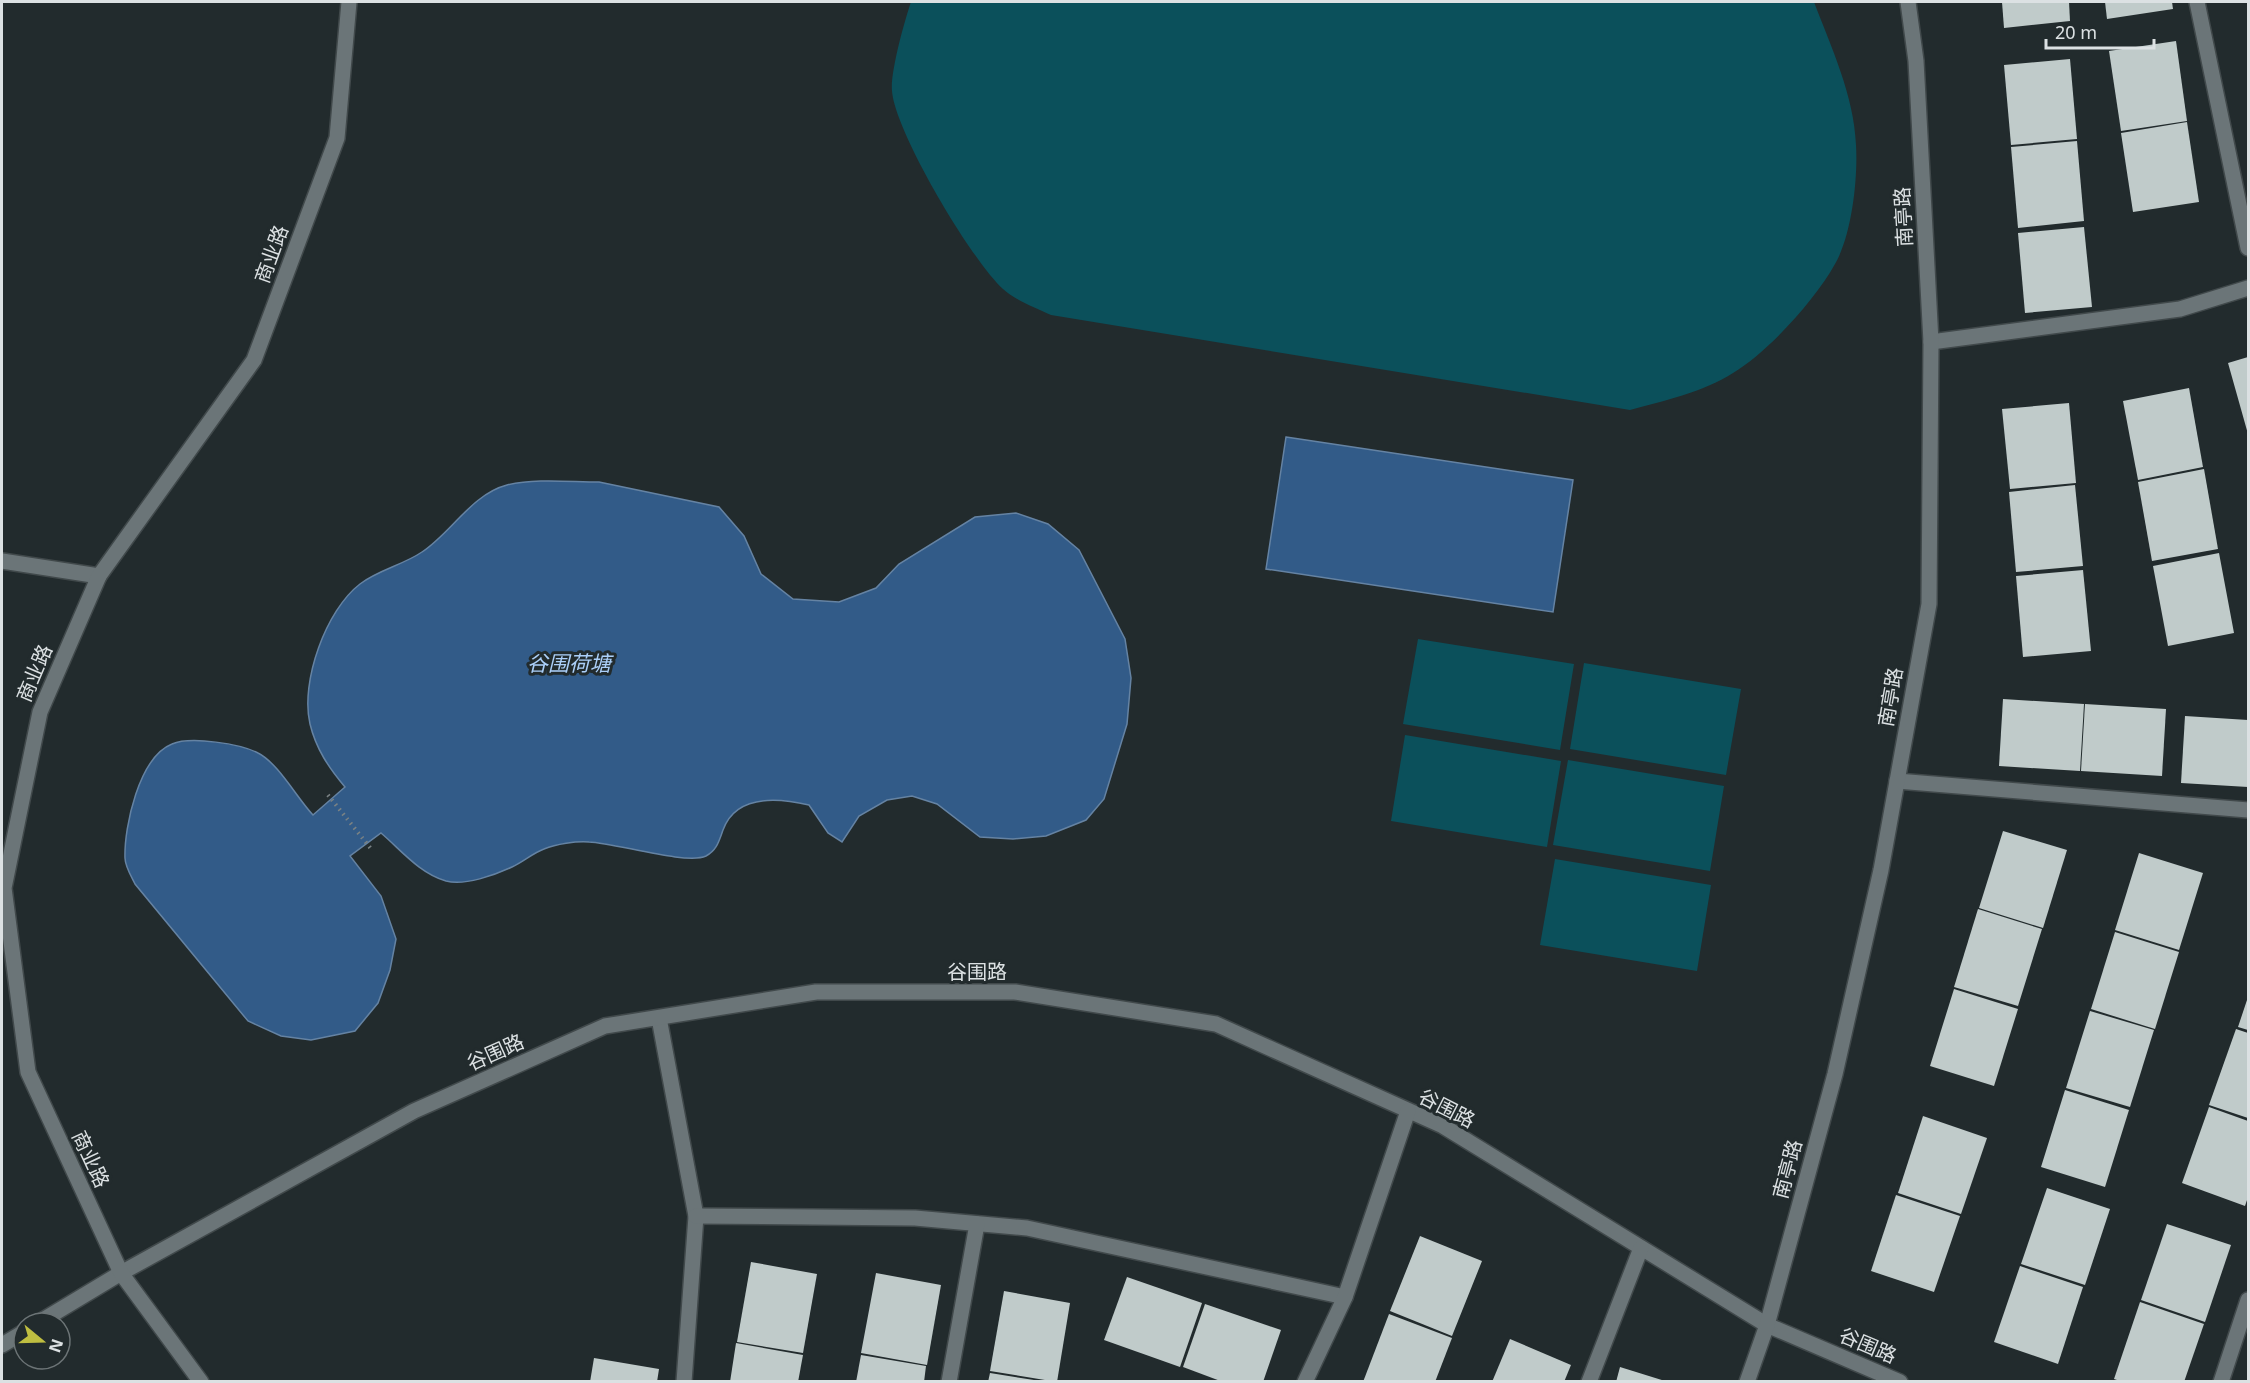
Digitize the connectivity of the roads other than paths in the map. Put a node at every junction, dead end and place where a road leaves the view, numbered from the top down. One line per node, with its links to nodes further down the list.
1 (349, 2): 8 (street, 商业路)
2 (1908, 2): 6 (street, 南亭路)
3 (2197, 2): 4 (street)
4 (2248, 248)
5 (2248, 288): 6 (street)
6 (1931, 342): 9 (street, 南亭路)
7 (2, 561): 8 (street)
8 (99, 576): 16 (street, 商业路)
9 (1897, 781): 10 (street); 20 (street, 南亭路)
10 (2248, 810)
11 (659, 1018): 12 (street, 谷围路); 13 (street); 16 (street, 谷围路)
12 (1407, 1111): 15 (street, 谷围路); 17 (street)
13 (696, 1216): 14 (street); 22 (street)
14 (977, 1224): 17 (street); 23 (street)
15 (1641, 1248): 20 (street, 谷围路); 25 (street)
16 (121, 1273): 19 (street, 谷围路); 21 (street, 商业路)
17 (1345, 1297): 24 (street)
18 (2248, 1300): 28 (street)
19 (58, 1311)
20 (1767, 1325): 26 (street, 南亭路); 27 (street, 谷围路)
21 (201, 1382)
22 (684, 1382)
23 (949, 1382)
24 (1305, 1382)
25 (1589, 1382)
26 (1747, 1382)
27 (1900, 1382)
28 (2221, 1382)

